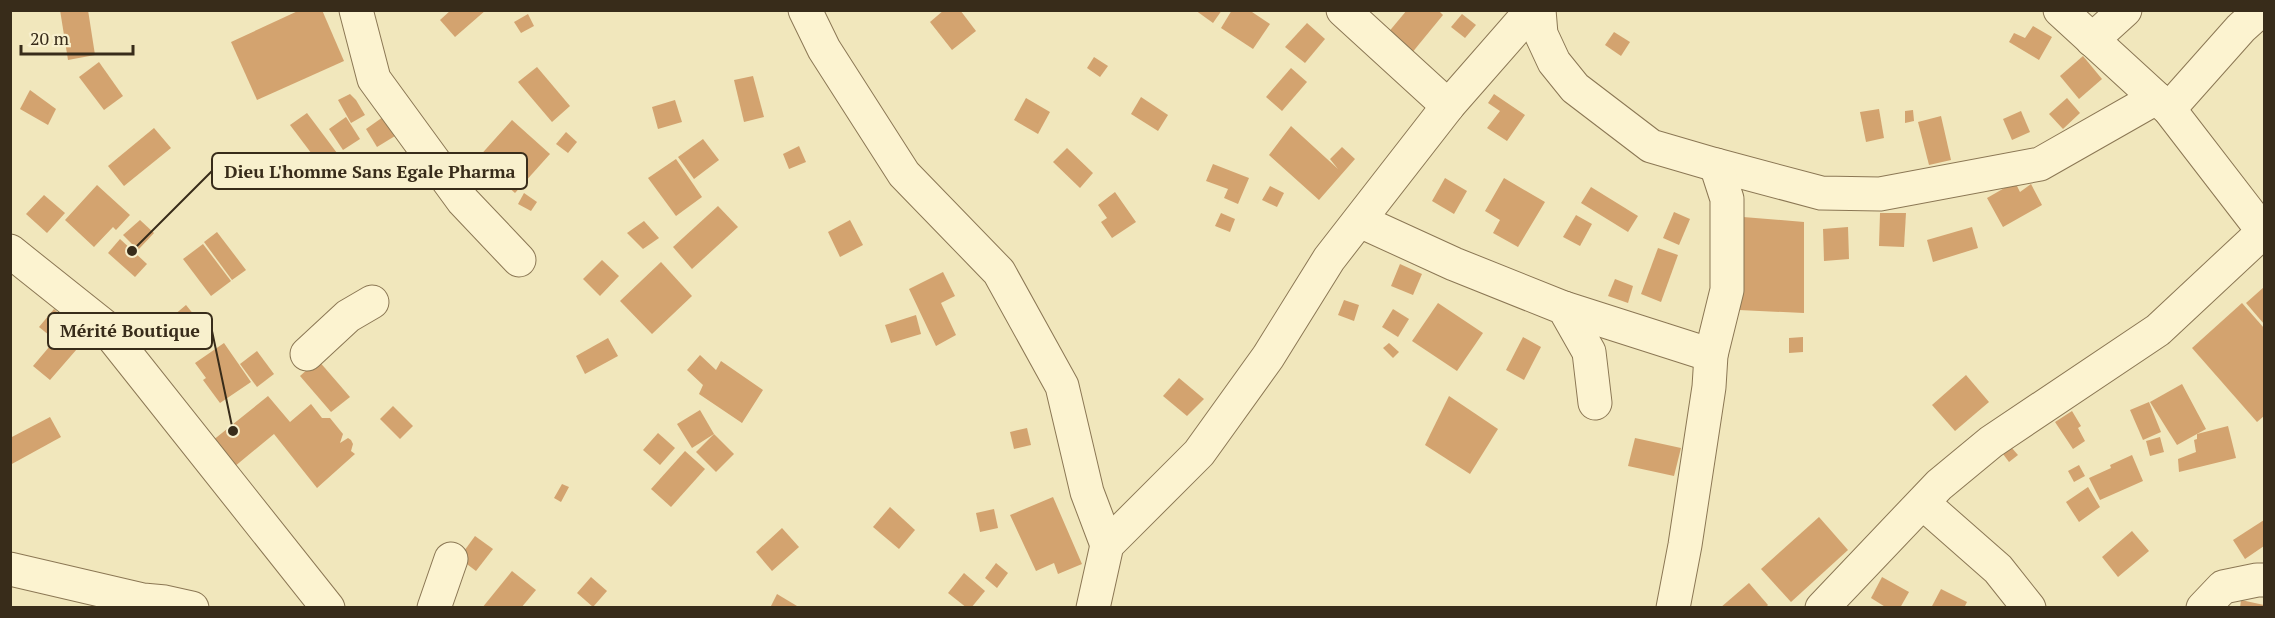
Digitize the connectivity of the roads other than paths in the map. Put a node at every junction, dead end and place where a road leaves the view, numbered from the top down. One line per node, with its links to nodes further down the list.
1 (356, 10): 16 (street)
2 (805, 10): 23 (street)
3 (1342, 10): 11 (street)
4 (1532, 10): 11 (street)
5 (1539, 10): 12 (street)
6 (2060, 10): 9 (street)
7 (2125, 10): 9 (street)
8 (2261, 10): 10 (street)
9 (2092, 40): 10 (street)
10 (2162, 104): 12 (street); 14 (street)
11 (1448, 106): 13 (street)
12 (1716, 165): 20 (street)
13 (1360, 220): 18 (street); 23 (street)
14 (2264, 231): 22 (street)
15 (10, 251): 28 (street)
16 (519, 260)
17 (372, 302): 19 (street)
18 (1564, 308): 20 (street); 21 (street)
19 (307, 354)
20 (1711, 355): 31 (street)
21 (1595, 403)
22 (1923, 503): 32 (street); 33 (street)
23 (1107, 545): 30 (street)
24 (451, 559): 29 (street)
25 (10, 569): 27 (street)
26 (2265, 580): 34 (street)
27 (192, 608)
28 (328, 608)
29 (434, 608)
30 (1093, 608)
31 (1673, 608)
32 (1822, 608)
33 (2029, 608)
34 (2204, 608)

